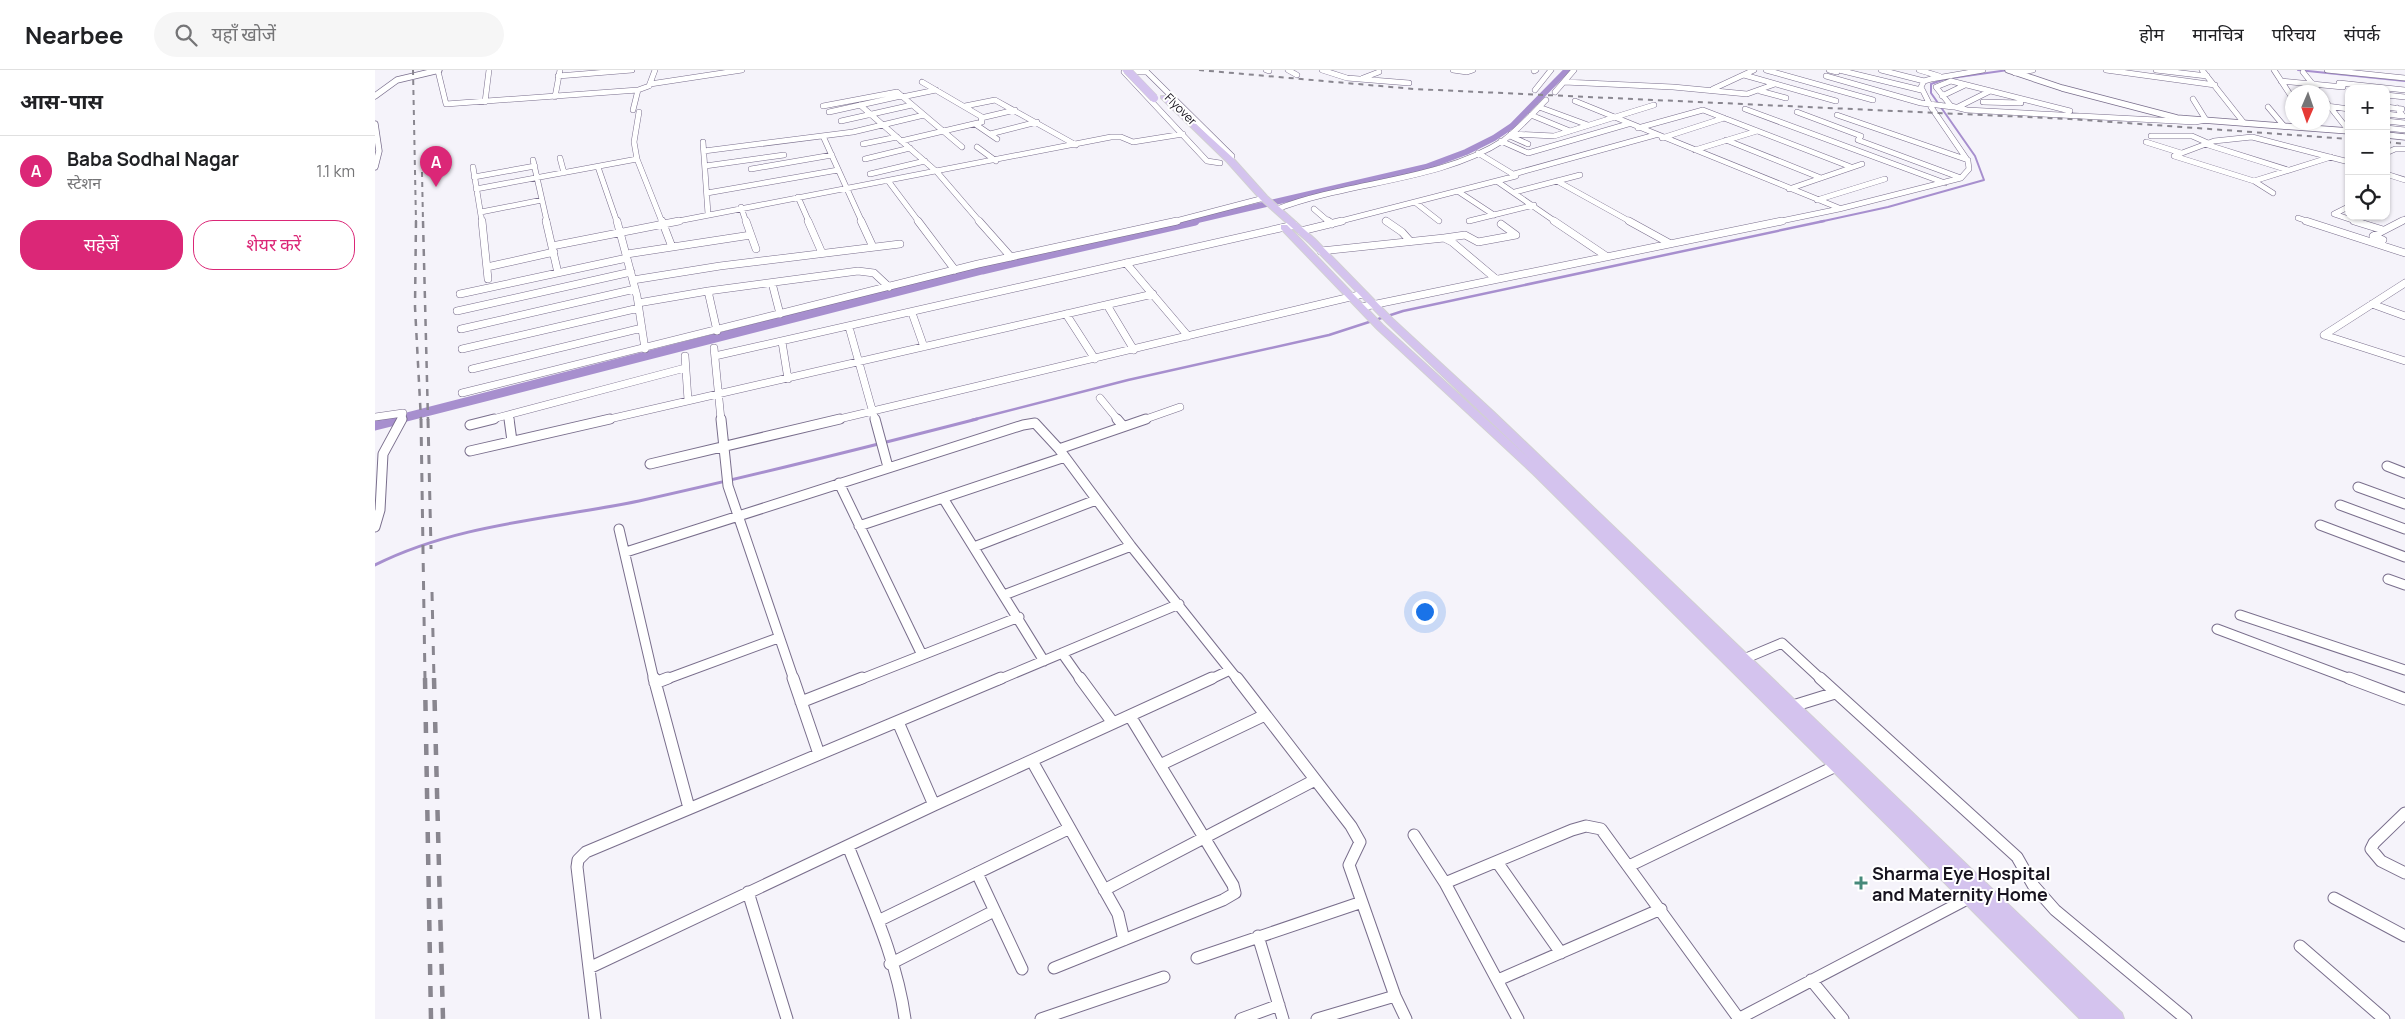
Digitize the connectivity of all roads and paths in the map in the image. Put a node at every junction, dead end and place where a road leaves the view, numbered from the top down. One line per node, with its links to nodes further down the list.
1 (439, 70): 69 (street); 81 (street)
2 (489, 70): 81 (street)
3 (632, 70): 35 (street)
4 (655, 70): 50 (street)
5 (717, 70): 50 (street)
6 (742, 70): 50 (street)
7 (1127, 70): 185 (main road, Flyover, bridge)
8 (1137, 70): 177 (main road, Flyover)
9 (1287, 70): 36 (street)
10 (1335, 70): 30 (street)
11 (1453, 70): 12 (street)
12 (1473, 70)
13 (1551, 70): 61 (street)
14 (1574, 70): 48 (street)
15 (1754, 70): 37 (street)
16 (1766, 70): 38 (street)
17 (1794, 70): 38 (street)
18 (1829, 70): 31 (street)
19 (1881, 70): 45 (street)
20 (1919, 70): 40 (street)
21 (1983, 70): 40 (street)
22 (2033, 70): 32 (street)
23 (2106, 70): 56 (street)
24 (2156, 70): 41 (street)
25 (2202, 70): 41 (street)
26 (2274, 70): 46 (street)
27 (2327, 70): 28 (street)
28 (2332, 70): 42 (street)
29 (2377, 70): 42 (street)
30 (1325, 71): 44 (street)
31 (1839, 71): 39 (street); 63 (street)
32 (2011, 71): 117 (street)
33 (1379, 72): 44 (street)
34 (2303, 72): 54 (street)
35 (559, 73): 72 (street)
36 (1297, 75)
37 (1744, 75): 53 (street); 62 (street)
38 (1783, 75): 52 (street)
39 (1826, 76): 52 (street); 89 (street)
40 (1942, 76): 45 (street)
41 (2207, 76): 56 (street)
42 (2382, 76): 43 (street)
43 (2405, 78)
44 (1361, 79): 51 (street)
45 (1924, 81): 63 (street)
46 (2281, 81): 54 (street); 57 (street)
47 (923, 82): 60 (street)
48 (1564, 82): 62 (street); 68 (street)
49 (2405, 82): 58 (street)
50 (650, 83): 59 (street)
51 (1409, 83)
52 (1812, 83): 79 (street)
53 (1775, 84): 66 (street); 80 (street)
54 (2312, 84): 58 (street)
55 (1965, 85): 67 (street); 70 (street); 70 (street)
56 (2215, 85): 122 (street)
57 (2285, 87)
58 (2345, 89)
59 (638, 90): 72 (street); 174 (street)
60 (936, 90): 73 (street); 91 (street)
61 (1535, 90)
62 (1713, 90): 66 (street)
63 (1921, 90): 89 (street)
64 (2390, 90): 65 (street)
65 (2405, 90)
66 (1760, 91): 74 (street)
67 (1989, 91): 85 (street); 94 (street)
68 (1555, 92)
69 (375, 96)
70 (1942, 96): 92 (street)
71 (2390, 96): 77 (street)
72 (555, 97): 81 (street)
73 (901, 97): 86 (street); 87 (street); 90 (street)
74 (1786, 98)
75 (2193, 99): 118 (street)
76 (2390, 99): 77 (street)
77 (2405, 99)
78 (1546, 100): 93 (street)
79 (1873, 100)
80 (1836, 101)
81 (485, 102)
82 (1575, 102): 115 (street)
83 (1983, 102): 84 (street)
84 (2002, 102): 85 (street); 102 (street)
85 (2043, 104): 105 (street)
86 (860, 105): 106 (street); 108 (street)
87 (913, 105): 108 (street); 113 (street)
88 (1654, 105): 115 (street)
89 (1933, 105): 92 (street); 178 (street)
90 (823, 106)
91 (965, 106): 104 (street); 114 (street)
92 (1949, 106): 94 (street); 112 (street)
93 (1539, 107): 110 (street); 128 (street)
94 (1958, 107): 102 (street)
95 (2268, 107): 129 (street)
96 (2330, 107): 100 (street)
97 (2390, 107): 101 (street)
98 (1745, 108): 181 (street)
99 (2330, 108): 133 (street)
100 (2345, 108)
101 (2397, 108): 103 (street); 109 (street)
102 (2003, 109): 105 (street)
103 (2405, 109)
104 (1015, 110): 114 (street); 121 (street)
105 (2070, 111): 112 (street)
106 (829, 112)
107 (1797, 112): 171 (street)
108 (873, 114): 119 (street); 127 (street)
109 (2390, 114)
110 (1531, 115): 136 (street); 141 (street)
111 (1837, 115): 178 (street)
112 (2097, 115): 117 (street); 118 (street)
113 (924, 116): 127 (street); 135 (street)
114 (983, 118): 125 (street)
115 (1613, 118): 126 (street); 128 (street)
116 (1724, 118): 130 (street); 137 (street); 147 (street)
117 (2181, 118): 118 (street)
118 (2205, 120): 122 (street)
119 (841, 121)
120 (2390, 121): 123 (street)
121 (1037, 122): 139 (street); 156 (street)
122 (2244, 123): 129 (street)
123 (2405, 123)
124 (375, 124): 188 (street)
125 (975, 124): 135 (street); 139 (street)
126 (1628, 124): 130 (street); 152 (street)
127 (883, 125): 144 (street); 148 (street)
128 (1588, 125): 136 (street)
129 (2284, 126)
130 (1638, 128): 142 (street)
131 (2390, 128): 134 (street)
132 (2330, 130): 138 (street)
133 (2348, 130)
134 (2405, 130)
135 (943, 131): 148 (street); 159 (street)
136 (1570, 131): 141 (street)
137 (1757, 131): 150 (street); 191 (street)
138 (2345, 131)
139 (989, 134): 149 (street)
140 (1183, 134): 156 (street); 177 (street); 185 (street)
141 (1510, 135): 152 (street); 157 (street)
142 (1655, 135): 147 (street); 199 (street)
143 (2390, 135): 146 (street)
144 (823, 136): 151 (street); 170 (street)
145 (2151, 136): 158 (street)
146 (2405, 137)
147 (1663, 138): 164 (street)
148 (899, 139): 155 (street); 160 (street)
149 (997, 139)
150 (1726, 140): 164 (street); 204 (street)
151 (779, 141): 163 (street); 169 (street)
152 (1501, 141): 166 (street)
153 (703, 142): 163 (street)
154 (2146, 142): 167 (street)
155 (863, 144)
156 (1076, 144): 180 (street)
157 (1528, 144)
158 (2207, 144): 167 (street); 172 (street); 195 (street)
159 (962, 147)
160 (910, 148): 176 (street); 179 (street)
161 (977, 148): 180 (street)
162 (2405, 149): 165 (street)
163 (704, 150): 187 (street)
164 (1695, 150): 215 (street)
165 (2390, 152)
166 (1478, 153): 199 (street); 224 (street)
167 (2181, 153): 209 (street)
168 (2250, 154): 192 (street)
169 (784, 155): 175 (street); 184 (street)
170 (832, 155): 184 (street); 194 (street)
171 (1903, 156): 181 (street); 205 (street)
172 (2331, 157): 182 (street); 192 (street)
173 (561, 158): 197 (street)
174 (637, 159): 190 (street); 241 (street)
175 (749, 160): 187 (street); 193 (street)
176 (865, 160)
177 (1230, 160): 224 (main road, Flyover)
178 (1968, 160): 205 (street)
179 (925, 161): 196 (street); 198 (street)
180 (996, 161): 196 (street)
181 (1887, 161): 212 (street)
182 (2345, 161)
183 (534, 163): 202 (street); 203 (street)
184 (786, 163): 193 (street)
185 (1220, 163): 224 (main road, Flyover)
186 (1862, 164): 191 (street)
187 (705, 166): 220 (street)
188 (375, 167)
189 (473, 167): 202 (street)
190 (597, 167): 197 (street); 247 (street)
191 (1851, 167): 204 (street)
192 (2296, 168): 195 (street)
193 (751, 169): 213 (street)
194 (839, 170): 213 (street); 216 (street)
195 (2288, 170): 209 (street)
196 (937, 172): 210 (street); 262 (street)
197 (564, 173): 203 (street)
198 (870, 174)
199 (1514, 174): 211 (street)
200 (1580, 175): 208 (street)
201 (2389, 175): 207 (street)
202 (474, 177): 214 (street)
203 (537, 178): 214 (street); 222 (street)
204 (1821, 178): 215 (street)
205 (1961, 178): 212 (street)
206 (1885, 179): 223 (street)
207 (2405, 180)
208 (1557, 181): 218 (street); 251 (street)
209 (2254, 181): 219 (street)
210 (889, 182): 216 (street); 265 (street)
211 (1498, 182): 217 (street); 218 (street)
212 (1945, 183): 228 (street)
213 (754, 184): 220 (street)
214 (476, 189): 231 (street)
215 (1789, 189): 223 (street)
216 (847, 190): 221 (street); 254 (street)
217 (1459, 192): 225 (street); 233 (street)
218 (1515, 192): 226 (street)
219 (2273, 192)
220 (707, 193): 232 (street)
221 (798, 197): 227 (street); 259 (street)
222 (542, 200): 231 (street); 255 (street)
223 (1817, 200): 228 (street)
224 (1266, 203): 244 (main road); 245 (main road); 262 (street)
225 (1416, 203): 239 (street); 242 (street)
226 (1534, 205): 233 (street); 261 (street)
227 (741, 207): 232 (street); 248 (street)
228 (1839, 208): 251 (street)
229 (2345, 208): 235 (street)
230 (1314, 209): 242 (street)
231 (481, 212): 264 (street)
232 (708, 214): 241 (street)
233 (1494, 215): 240 (street)
234 (2298, 218): 258 (street)
235 (2345, 218)
236 (2405, 218): 246 (street)
237 (2350, 220): 246 (street)
238 (1387, 221): 250 (street)
239 (1439, 221)
240 (1469, 222)
241 (663, 223): 247 (street); 253 (street)
242 (1332, 224): 245 (street)
243 (1501, 224): 249 (street)
244 (1285, 228): 245 (street); 263 (street); 280 (main road)
245 (1298, 228): 257 (main road)
246 (2383, 230): 258 (street)
247 (621, 232): 255 (street); 260 (street)
248 (751, 235): 253 (street); 256 (street)
249 (1444, 238): 250 (street); 269 (street)
250 (1410, 241): 257 (street)
251 (1669, 243): 261 (street)
252 (900, 244): 254 (street)
253 (672, 247): 260 (street)
254 (873, 247): 259 (street)
255 (553, 249): 264 (street); 267 (street)
256 (756, 249)
257 (1321, 251): 279 (main road)
258 (2405, 251)
259 (822, 253): 270 (street)
260 (627, 256): 266 (street); 267 (street)
261 (1606, 256): 269 (street)
262 (1011, 257): 265 (street)
263 (1126, 263): 278 (street); 287 (street)
264 (487, 267): 268 (street)
265 (955, 270): 274 (street)
266 (631, 272): 270 (street); 281 (street)
267 (558, 273): 273 (street)
268 (488, 279)
269 (1496, 279): 290 (street)
270 (633, 280): 275 (street)
271 (772, 283): 274 (street); 276 (street); 288 (street)
272 (2405, 283): 282 (street)
273 (497, 286): 277 (street); 281 (street)
274 (889, 287): 288 (street)
275 (635, 289): 284 (street); 294 (street)
276 (708, 291): 284 (street); 295 (street)
277 (460, 294)
278 (1153, 294): 283 (street); 296 (street)
279 (1363, 294): 280 (street); 290 (main road)
280 (1352, 298): 286 (main road); 296 (street)
281 (500, 302): 285 (street)
282 (2372, 304): 291 (street); 304 (street)
283 (1107, 305): 289 (street); 301 (street)
284 (638, 306): 293 (street); 300 (street)
285 (457, 311)
286 (1365, 311): 290 (main road); 290 (street)
287 (912, 312): 292 (street); 298 (street)
288 (780, 314): 295 (street)
289 (1066, 314): 298 (street); 303 (street)
290 (1380, 316): 355 (main road); 370 (main road)
291 (2405, 316)
292 (849, 327): 297 (street); 305 (street)
293 (642, 328): 299 (street); 307 (street)
294 (461, 329)
295 (717, 331): 299 (street)
296 (1188, 336): 301 (street)
297 (782, 342): 308 (street); 309 (street)
298 (924, 347): 305 (street)
299 (645, 348): 310 (street)
300 (462, 349)
301 (1134, 350): 303 (street)
302 (685, 356): 306 (street)
303 (1095, 359): 314 (street)
304 (2405, 361)
305 (857, 363): 308 (street); 314 (street)
306 (685, 368): 312 (street); 315 (street)
307 (472, 369)
308 (788, 378): 309 (street)
309 (720, 393): 312 (street); 320 (street)
310 (461, 394)
311 (1100, 398): 318 (street)
312 (688, 400): 319 (street)
313 (1180, 407): 318 (street)
314 (871, 410): 320 (street); 326 (street)
315 (509, 415): 317 (street); 319 (street)
316 (375, 418): 323 (street)
317 (470, 425)
318 (1123, 426): 322 (street)
319 (512, 441): 321 (street)
320 (723, 446): 324 (street); 335 (street)
321 (470, 451)
322 (1062, 453): 326 (street); 331 (street); 332 (street)
323 (379, 455): 329 (street)
324 (650, 464)
325 (2387, 466): 327 (street)
326 (888, 467): 328 (street)
327 (2405, 473)
328 (839, 483): 335 (street); 338 (street)
329 (378, 484): 336 (street)
330 (2358, 487): 333 (street)
331 (943, 498): 338 (street); 342 (street)
332 (1096, 500): 341 (street); 342 (street)
333 (2405, 504)
334 (2340, 505): 340 (street)
335 (740, 517): 343 (street); 352 (street)
336 (376, 525)
337 (2320, 525): 344 (street)
338 (859, 526): 354 (street)
339 (619, 529): 343 (street)
340 (2405, 529)
341 (1131, 546): 347 (street); 348 (street)
342 (974, 547): 347 (street)
343 (626, 552): 359 (street)
344 (2405, 557)
345 (2388, 579): 346 (street)
346 (2405, 585)
347 (1004, 595): 350 (street)
348 (1179, 604): 353 (street); 357 (street)
349 (2240, 615): 358 (street)
350 (1019, 617): 354 (street); 356 (street)
351 (2217, 629): 361 (street)
352 (778, 638): 359 (street); 362 (street)
353 (1062, 653): 356 (street); 367 (street)
354 (922, 655): 362 (street)
355 (1744, 659): 360 (street); 363 (main road)
356 (1044, 661): 366 (street)
357 (1230, 670): 364 (street); 365 (street)
358 (2405, 670)
359 (655, 683): 374 (street)
360 (1835, 692): 363 (street); 421 (street)
361 (2405, 699)
362 (801, 702): 368 (street)
363 (1793, 706): 370 (main road)
364 (1265, 715): 371 (street); 372 (street)
365 (1130, 716): 367 (street); 371 (street)
366 (898, 722): 368 (street); 373 (street)
367 (1113, 723): 369 (street)
368 (819, 754): 374 (street)
369 (1032, 761): 373 (street); 376 (street)
370 (1843, 762): 381 (street); 387 (main road); 420 (main road)
371 (1159, 765): 378 (street)
372 (1315, 780): 378 (street); 389 (street)
373 (934, 805): 379 (street)
374 (689, 808): 400 (street)
375 (2405, 813): 383 (street)
376 (1068, 829): 382 (street); 385 (street)
377 (1414, 835): 384 (street)
378 (1203, 837): 385 (street); 395 (street)
379 (848, 846): 386 (street); 392 (street)
380 (1497, 862): 381 (street); 384 (street); 397 (street)
381 (1629, 866): 390 (street)
382 (977, 873): 391 (street); 392 (street)
383 (2405, 873)
384 (1445, 884): 404 (street)
385 (1104, 890): 395 (street)
386 (748, 892): 400 (street); 409 (street)
387 (1971, 897): 405 (street); 419 (main road)
388 (2334, 898): 394 (street)
389 (1362, 902): 393 (street); 406 (street)
390 (1661, 909): 397 (street); 417 (street)
391 (994, 911): 399 (street); 402 (street)
392 (878, 921): 399 (street)
393 (1258, 936): 398 (street); 407 (street)
394 (2405, 936)
395 (1124, 940): 401 (street)
396 (2300, 946): 422 (street)
397 (1561, 953): 404 (street)
398 (1197, 958)
399 (890, 964): 410 (street)
400 (589, 968): 408 (street)
401 (1054, 968)
402 (1022, 969)
403 (1164, 977): 411 (street)
404 (1498, 980): 416 (street)
405 (1811, 980): 417 (street); 418 (street)
406 (1395, 996): 414 (street); 415 (street)
407 (1279, 1005): 412 (street); 413 (street)
408 (595, 1019)
409 (787, 1019)
410 (905, 1019)
411 (1041, 1019)
412 (1241, 1019)
413 (1283, 1019)
414 (1317, 1019)
415 (1405, 1019)
416 (1518, 1019)
417 (1738, 1019)
418 (1843, 1019)
419 (2092, 1019)
420 (2115, 1019)
421 (2186, 1019)
422 (2384, 1019)

